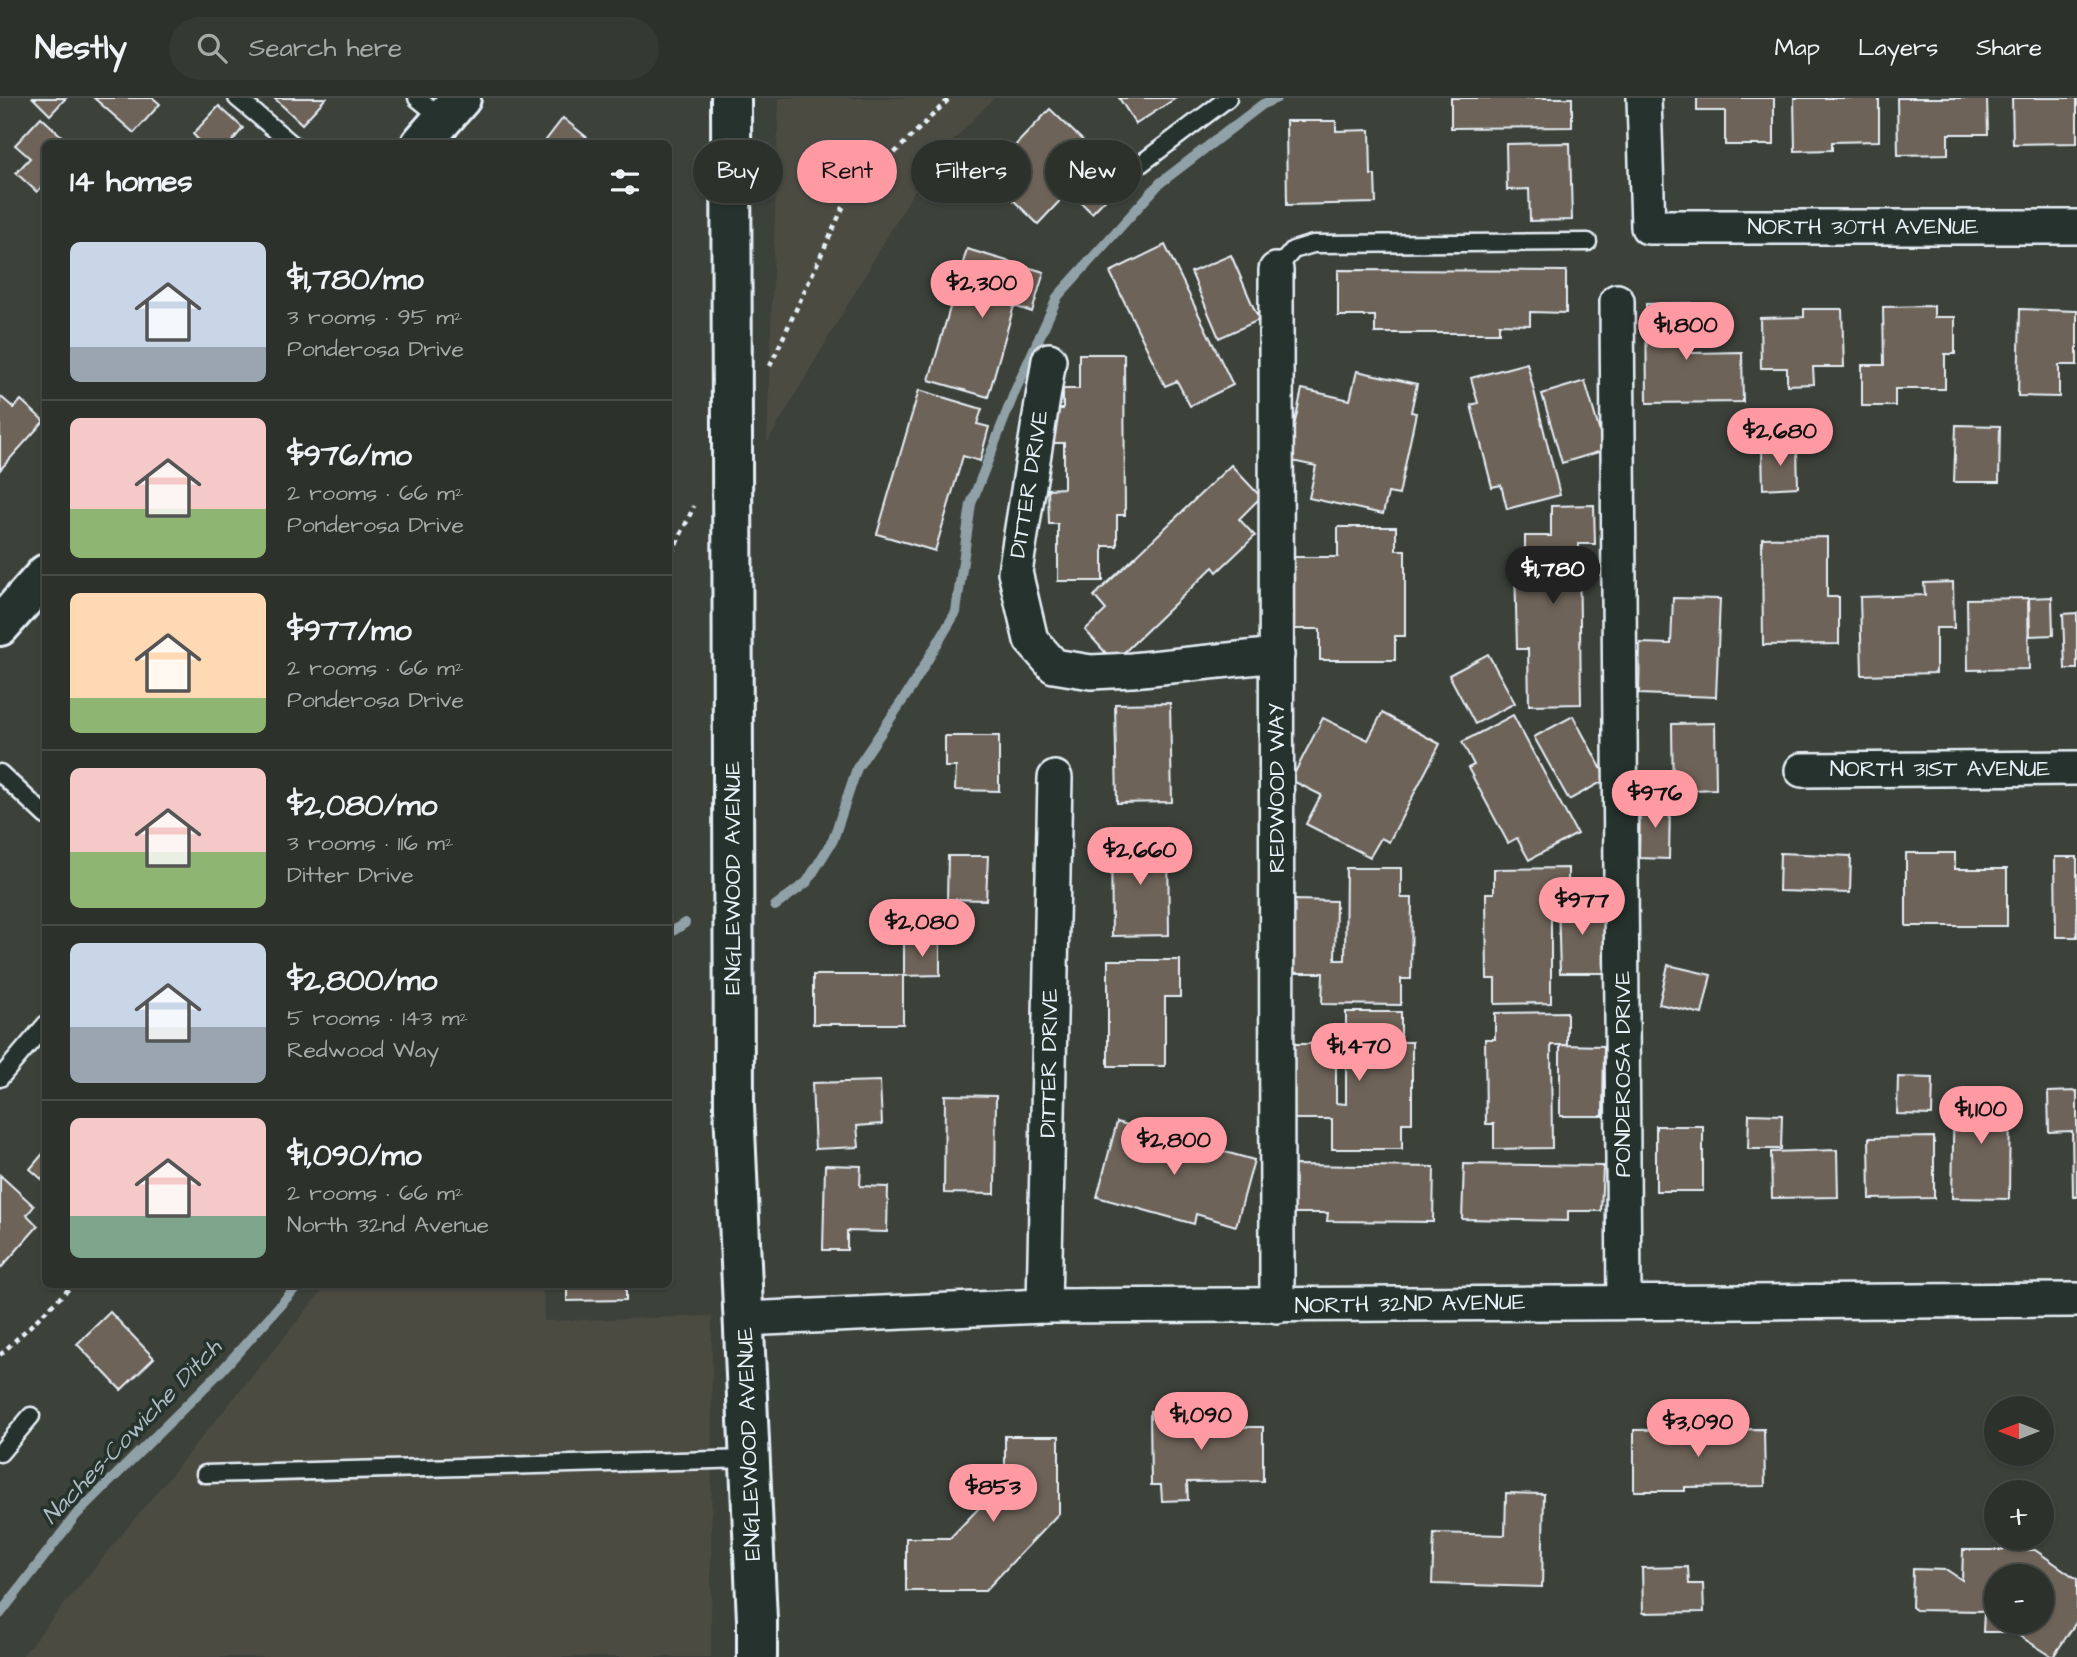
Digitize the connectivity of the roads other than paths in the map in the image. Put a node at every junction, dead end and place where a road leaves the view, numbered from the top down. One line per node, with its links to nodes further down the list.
1 (237, 98): 5 (lane)
2 (731, 98): 26 (street, ENGLEWOOD AVENUE)
3 (1228, 98): 6 (lane)
4 (1644, 98): 7 (street, NORTH 30TH AVENUE)
5 (287, 140)
6 (1141, 164)
7 (2077, 227)
8 (1588, 242): 9 (lane)
9 (1276, 270): 14 (street, REDWOOD WAY)
10 (1617, 300): 23 (street, PONDEROSA DRIVE)
11 (1049, 360): 14 (street, DITTER DRIVE)
12 (42, 579): 13 (street)
13 (0, 626)
14 (1278, 655): 25 (street, REDWOOD WAY)
15 (2077, 768): 16 (street, NORTH 31ST AVENUE)
16 (1802, 769)
17 (0, 773): 19 (lane)
18 (1055, 778): 24 (street, DITTER DRIVE)
19 (42, 812)
20 (42, 1029): 21 (lane)
21 (0, 1078)
22 (2077, 1300): 23 (street, NORTH 32ND AVENUE)
23 (1625, 1302): 25 (street, NORTH 32ND AVENUE)
24 (1044, 1306): 25 (street, NORTH 32ND AVENUE); 26 (street, NORTH 32ND AVENUE)
25 (1278, 1306)
26 (744, 1319): 29 (street, ENGLEWOOD AVENUE)
27 (31, 1416): 28 (lane)
28 (0, 1453)
29 (750, 1459): 30 (lane); 31 (street, ENGLEWOOD AVENUE)
30 (205, 1474)
31 (757, 1657)

